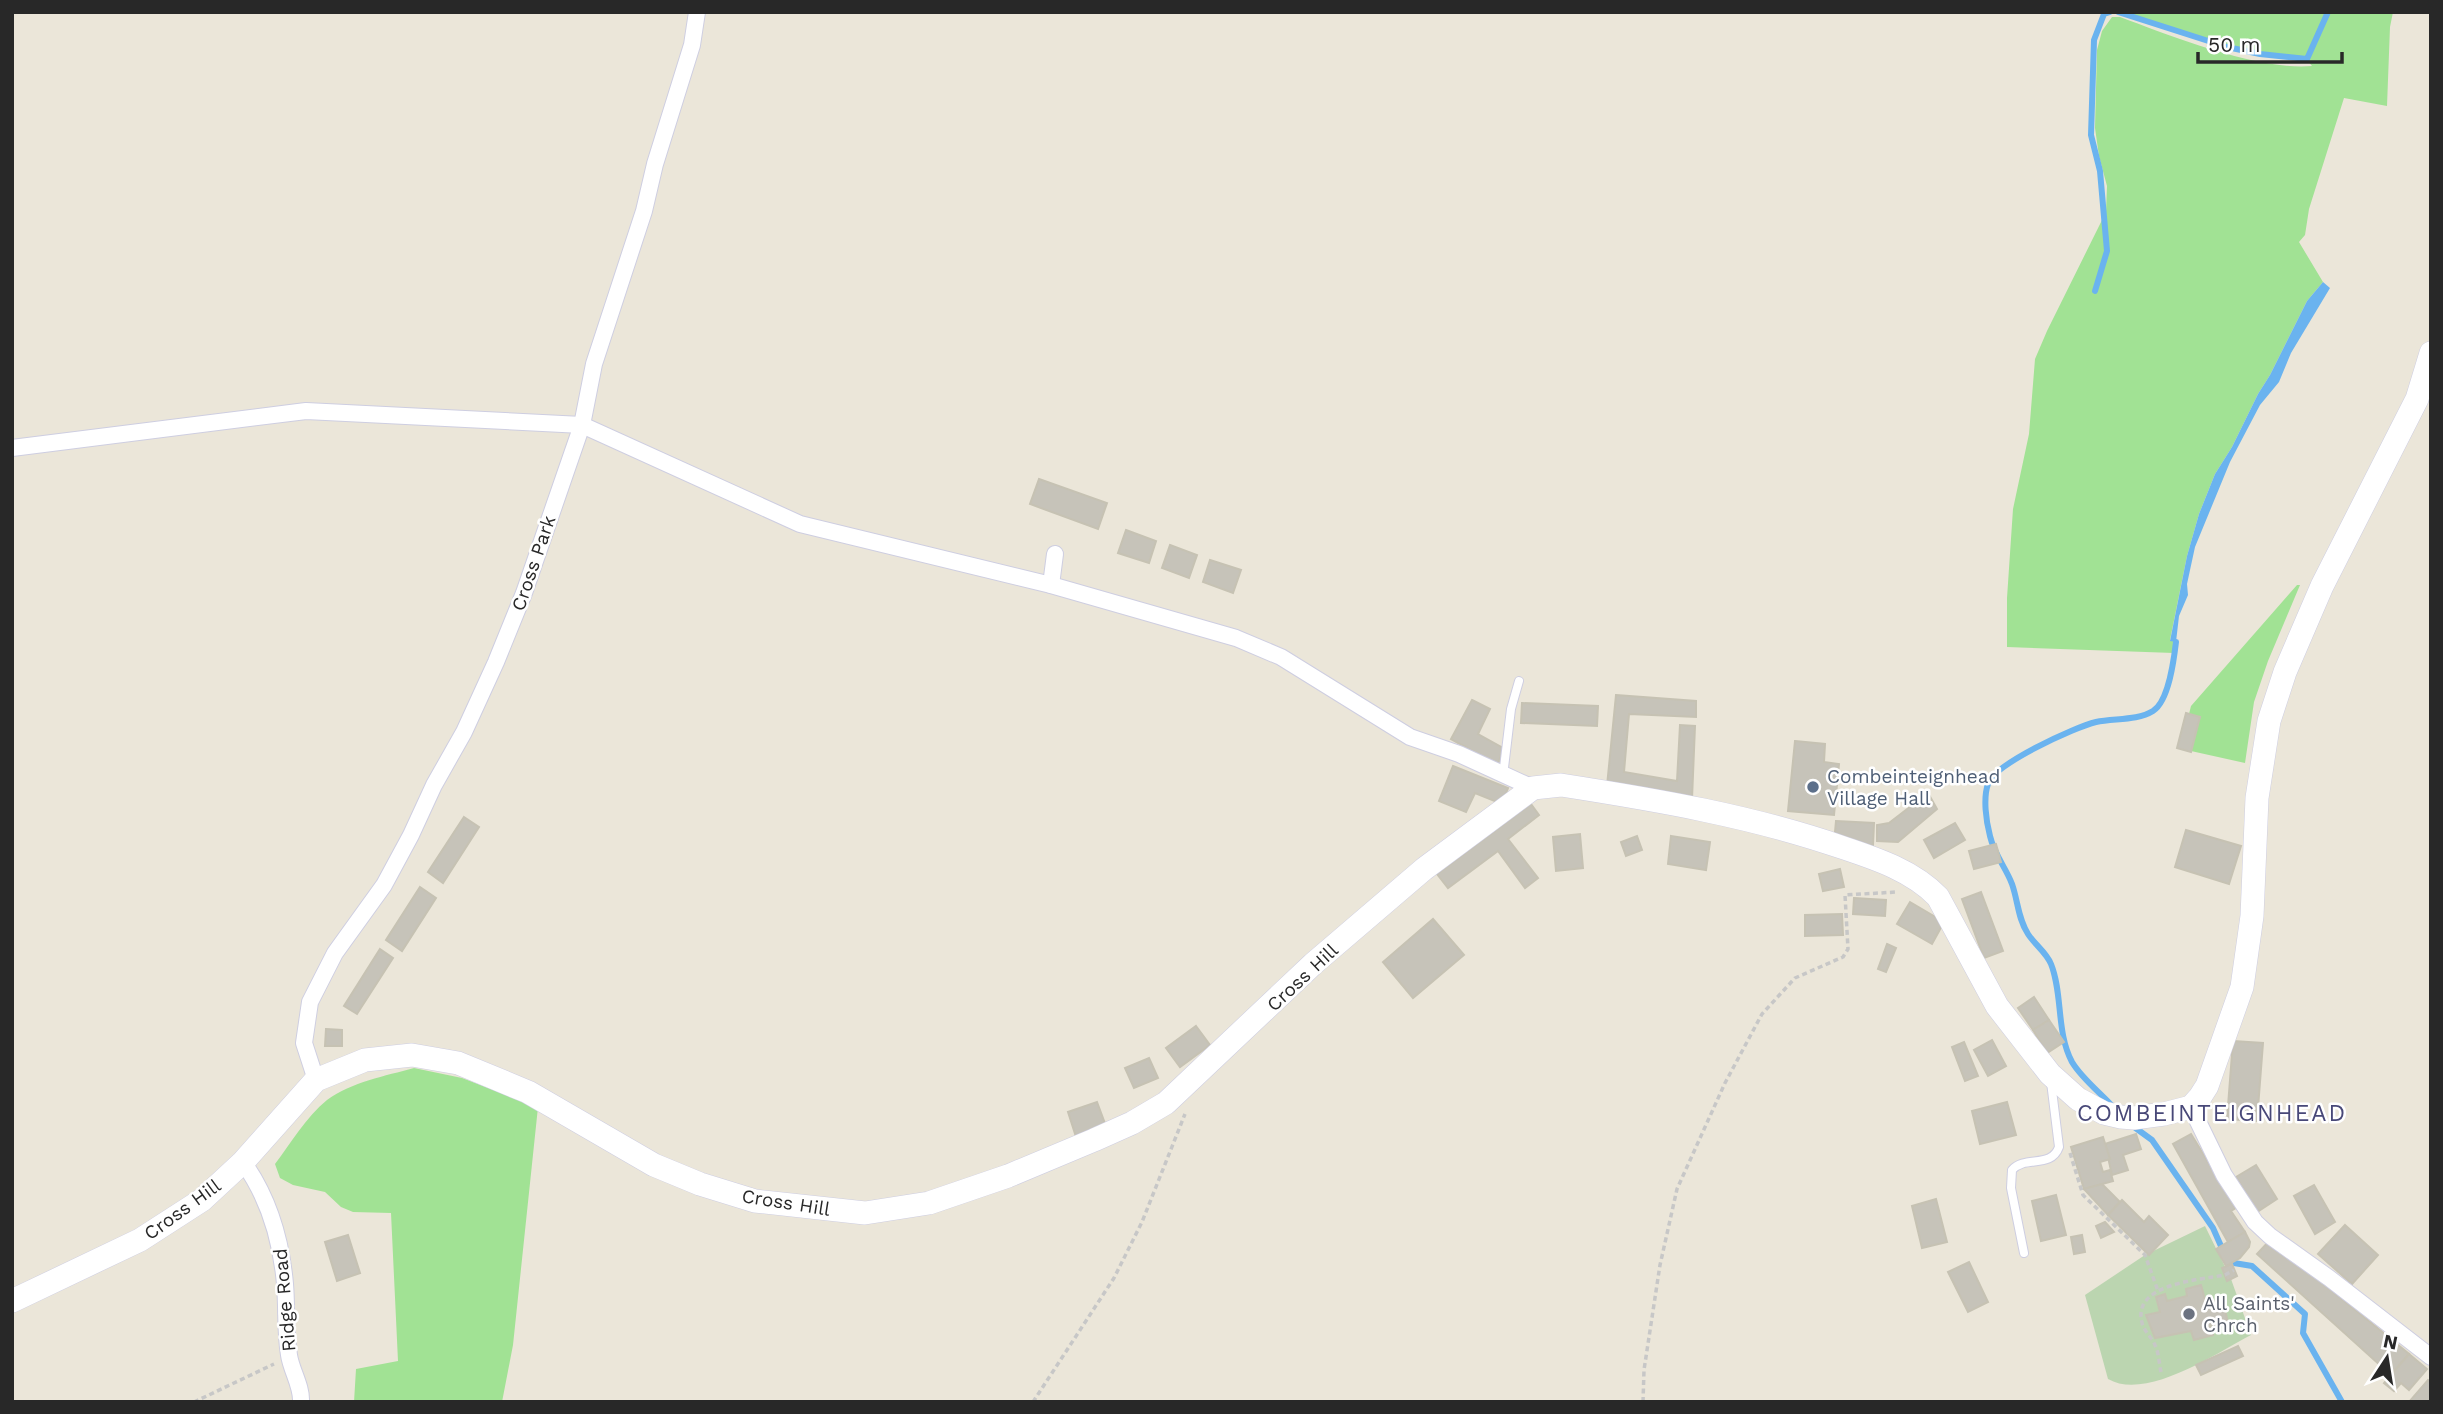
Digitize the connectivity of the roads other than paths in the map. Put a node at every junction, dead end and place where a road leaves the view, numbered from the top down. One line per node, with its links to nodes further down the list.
1 (697, 12): 3 (street, Cross Park)
2 (2431, 353): 12 (street)
3 (582, 425): 4 (street); 6 (street); 11 (street, Cross Park)
4 (12, 448)
5 (1055, 554): 6 (street)
6 (1051, 585): 8 (street)
7 (1519, 681): 8 (lane)
8 (1503, 776): 9 (street)
9 (1533, 788): 10 (street); 11 (street, Cross Hill)
10 (2050, 1074): 12 (street); 14 (lane)
11 (316, 1080): 13 (street, Cross Hill)
12 (2191, 1107): 16 (street)
13 (243, 1162): 15 (street, Cross Hill); 17 (street, Ridge Road)
14 (2024, 1253)
15 (12, 1301)
16 (2431, 1357)
17 (301, 1402)

